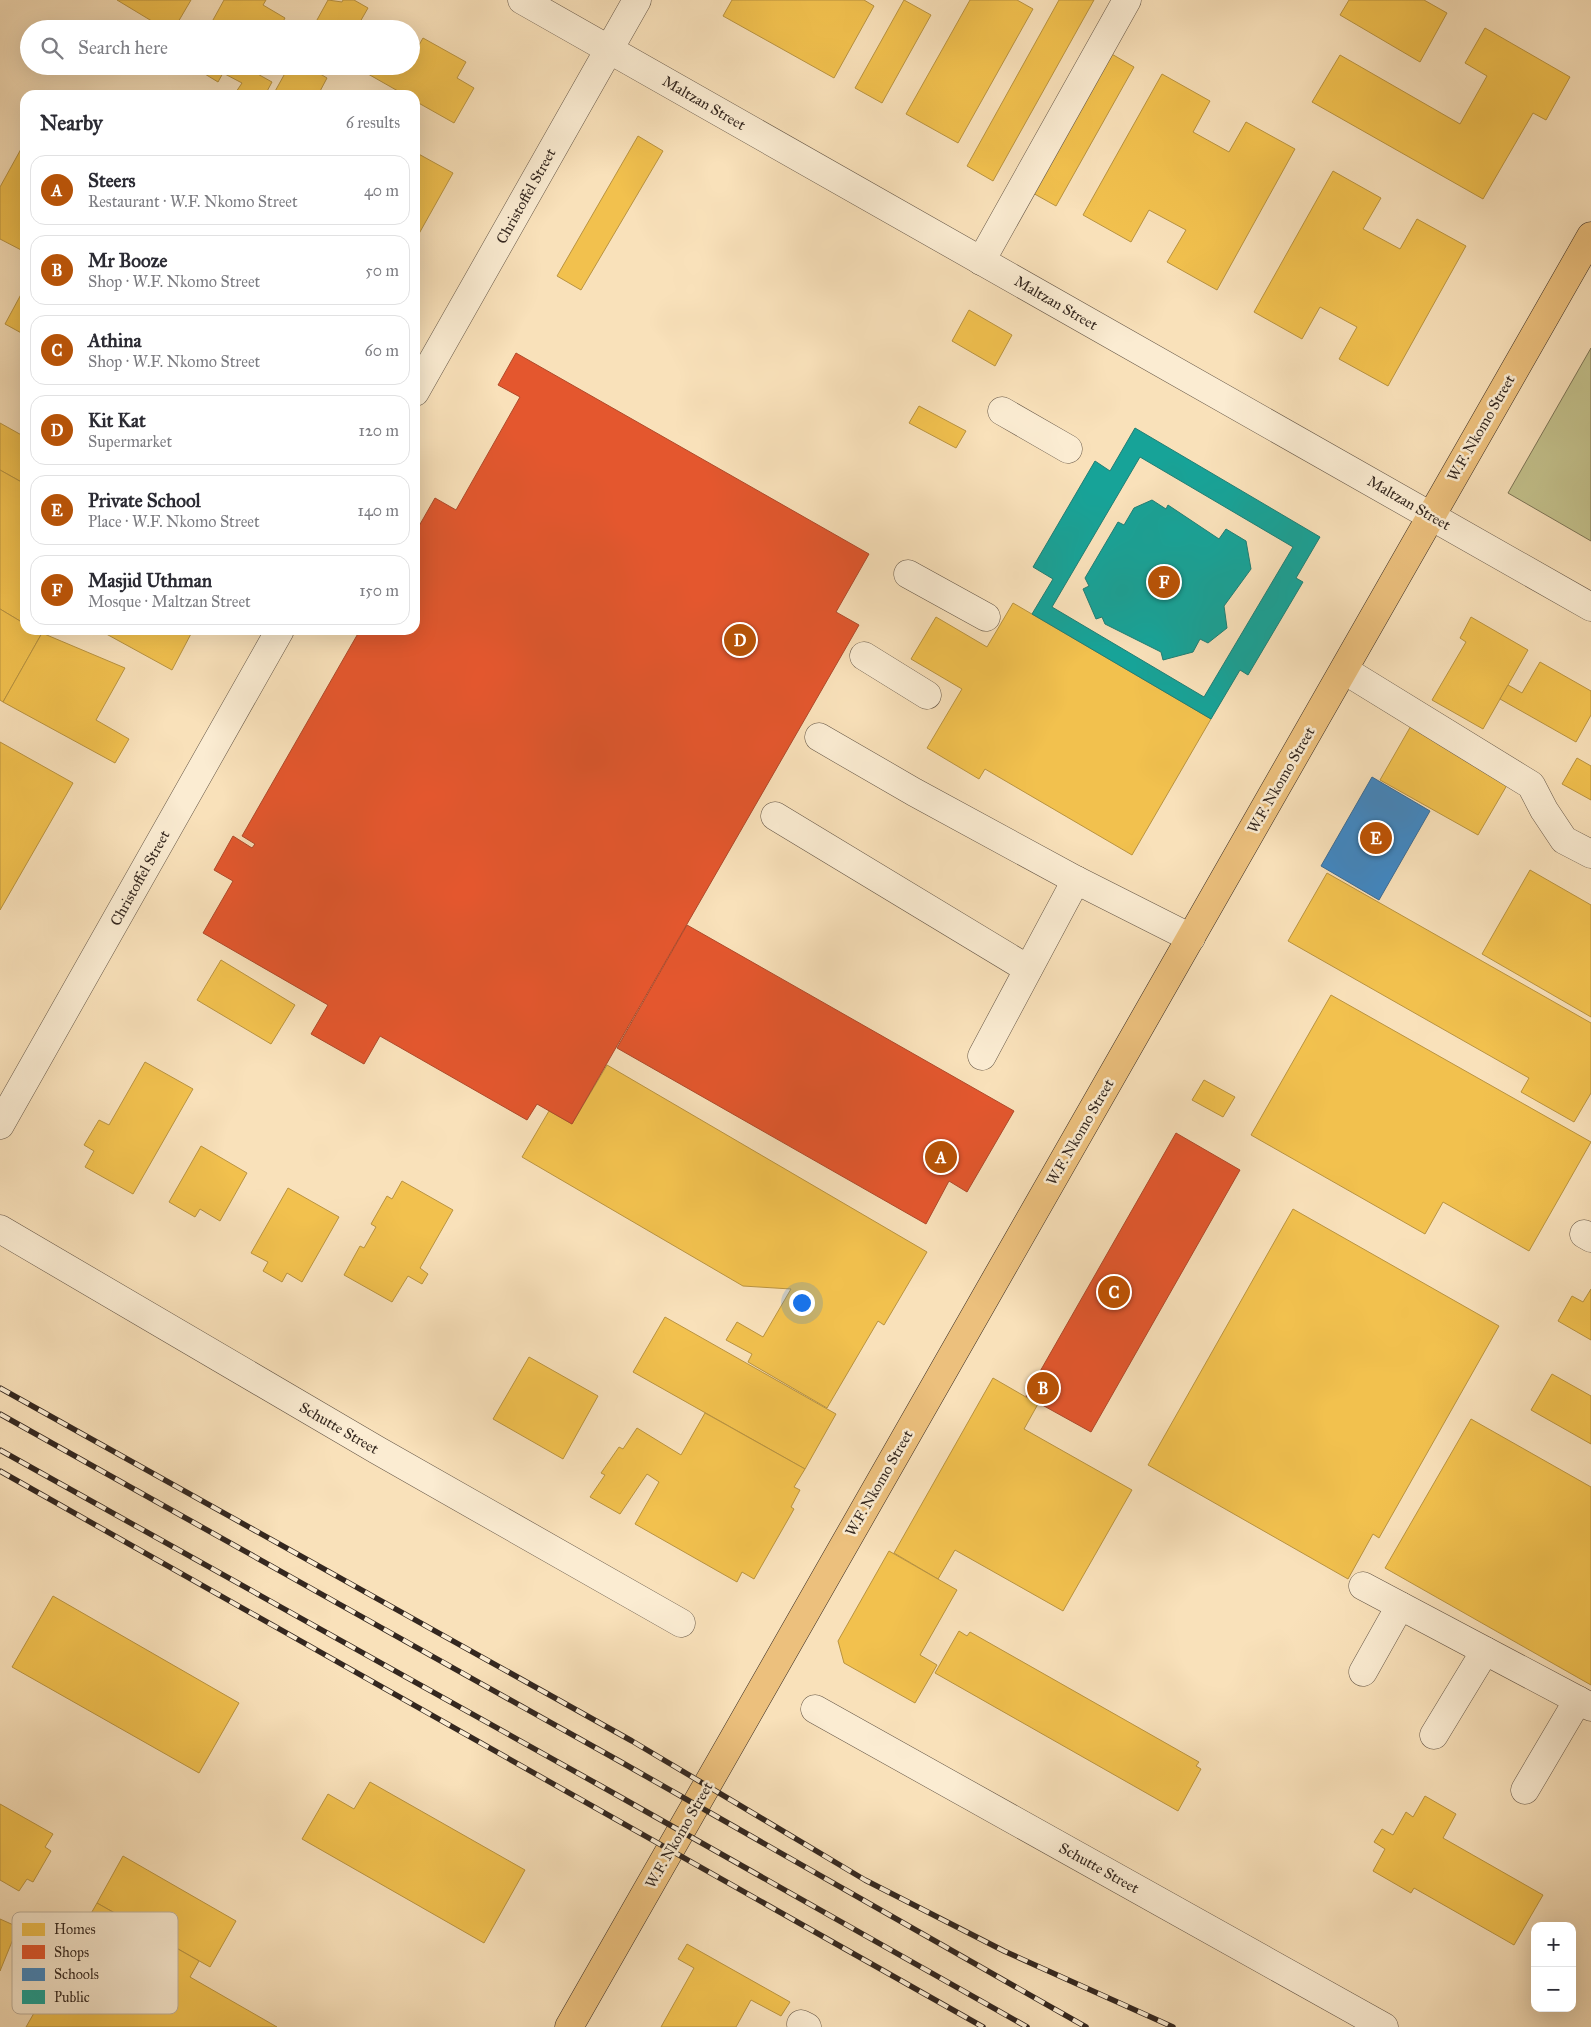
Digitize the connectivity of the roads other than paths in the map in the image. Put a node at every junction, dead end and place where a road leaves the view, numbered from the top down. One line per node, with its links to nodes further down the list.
1 (522, 0): 4 (street, Maltzan Street)
2 (637, 0): 4 (street, Christoffel Street)
3 (1127, 0): 6 (street)
4 (609, 49): 6 (street, Maltzan Street); 7 (street, Christoffel Street)
5 (1591, 236): 10 (main road, W.F. Nkomo Street)
6 (981, 261): 10 (street, Maltzan Street)
7 (420, 383)
8 (1002, 411): 9 (street)
9 (1068, 449)
10 (1431, 516): 12 (street, Maltzan Street); 16 (main road, W.F. Nkomo Street)
11 (908, 574): 13 (street)
12 (1591, 607)
13 (986, 618)
14 (277, 635): 25 (street, Christoffel Street)
15 (864, 656): 17 (street)
16 (1344, 670): 20 (street); 22 (main road, W.F. Nkomo Street)
17 (928, 695)
18 (819, 737): 21 (street)
19 (775, 816): 23 (street)
20 (1591, 854)
21 (1076, 880): 22 (street); 23 (street)
22 (1191, 938): 36 (main road, W.F. Nkomo Street)
23 (1028, 969): 24 (street)
24 (982, 1056)
25 (0, 1125)
26 (0, 1229): 29 (street, Schutte Street)
27 (1363, 1586): 28 (street)
28 (1400, 1606): 30 (street); 31 (street)
29 (681, 1623)
30 (1485, 1650): 32 (street); 34 (street)
31 (1363, 1672)
32 (1584, 1703): 35 (street)
33 (815, 1709): 37 (street, Schutte Street)
34 (1434, 1735)
35 (1525, 1790)
36 (569, 2027)
37 (1384, 2027)

